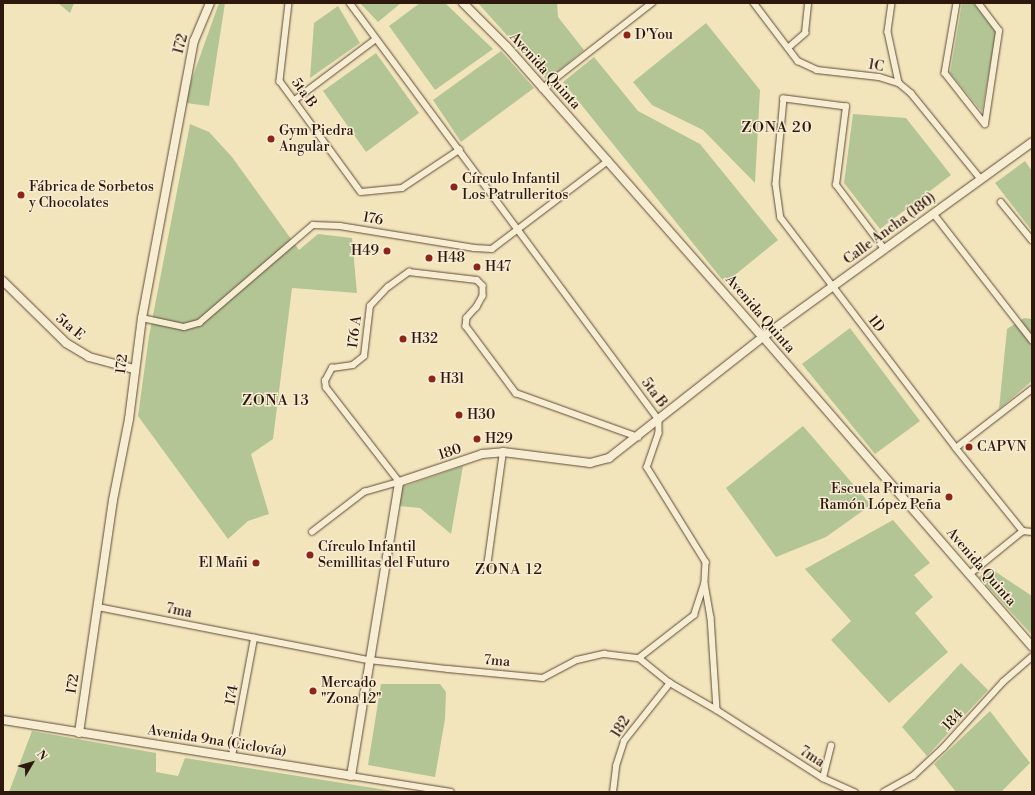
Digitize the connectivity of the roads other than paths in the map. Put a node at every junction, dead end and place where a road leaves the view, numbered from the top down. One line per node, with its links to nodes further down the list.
1 (210, 3): 27 (street, 172)
2 (289, 3): 15 (street, 5ta B)
3 (350, 3): 11 (street, 5ta B)
4 (463, 3): 14 (street, Avenida Quinta)
5 (754, 3): 12 (street, 1C)
6 (808, 3): 12 (street)
7 (892, 3): 13 (street)
8 (957, 3): 9 (street)
9 (978, 3)
10 (649, 4): 14 (street)
11 (376, 39): 15 (street); 17 (street, 5ta B)
12 (788, 48): 13 (street, 1C)
13 (899, 83): 19 (street, 1C)
14 (542, 89): 18 (street, Avenida Quinta)
15 (295, 100): 17 (street, 5ta B)
16 (1032, 142): 19 (street, Calle Ancha (180))
17 (458, 150): 22 (street, 5ta B)
18 (608, 161): 22 (street, 176); 28 (street, Avenida Quinta)
19 (982, 179): 21 (street, Calle Ancha (180))
20 (1001, 202): 23 (street)
21 (934, 214): 24 (street, Calle Ancha (180)); 29 (street)
22 (517, 228): 27 (street, 176); 32 (street, 5ta B)
23 (1032, 240)
24 (884, 249): 26 (street, Calle Ancha (180)); 26 (street, 1D)
25 (3, 281): 30 (street, 5ta E)
26 (832, 287): 28 (street, Calle Ancha (180)); 34 (street, 1D)
27 (142, 318): 30 (street, 172)
28 (763, 337): 32 (street, 180); 41 (street, Avenida Quinta)
29 (1032, 340)
30 (134, 369): 43 (street, 172)
31 (1032, 389): 34 (street)
32 (659, 420): 33 (street, 180); 42 (street, 5ta B)
33 (638, 437): 35 (street, 180); 36 (street, 176 A)
34 (956, 448): 37 (street, 1D)
35 (503, 452): 36 (street, 180); 40 (street)
36 (399, 482): 38 (street); 48 (street)
37 (1024, 531): 39 (street); 41 (street)
38 (312, 532)
39 (1032, 532)
40 (487, 567)
41 (970, 574): 45 (street, Avenida Quinta)
42 (705, 584): 47 (street); 50 (street, 5ta B)
43 (98, 607): 44 (street, 7ma); 52 (street, 172)
44 (254, 638): 48 (street, 7ma); 54 (street, 174)
45 (1032, 646)
46 (1032, 657): 60 (street, 184)
47 (639, 658): 48 (street, 7ma); 49 (street, 7ma)
48 (369, 660): 55 (street)
49 (670, 683): 50 (street, 7ma); 58 (street, 182)
50 (717, 710): 56 (street, 7ma)
51 (3, 720): 52 (street, Avenida 9na (Ciclovía))
52 (79, 733): 54 (street, Avenida 9na (Ciclovía))
53 (831, 746): 56 (street)
54 (232, 756): 55 (street, Avenida 9na (Ciclovía))
55 (351, 776): 57 (street)
56 (823, 778): 59 (street, 7ma)
57 (451, 792)
58 (613, 792)
59 (855, 792)
60 (884, 792)

